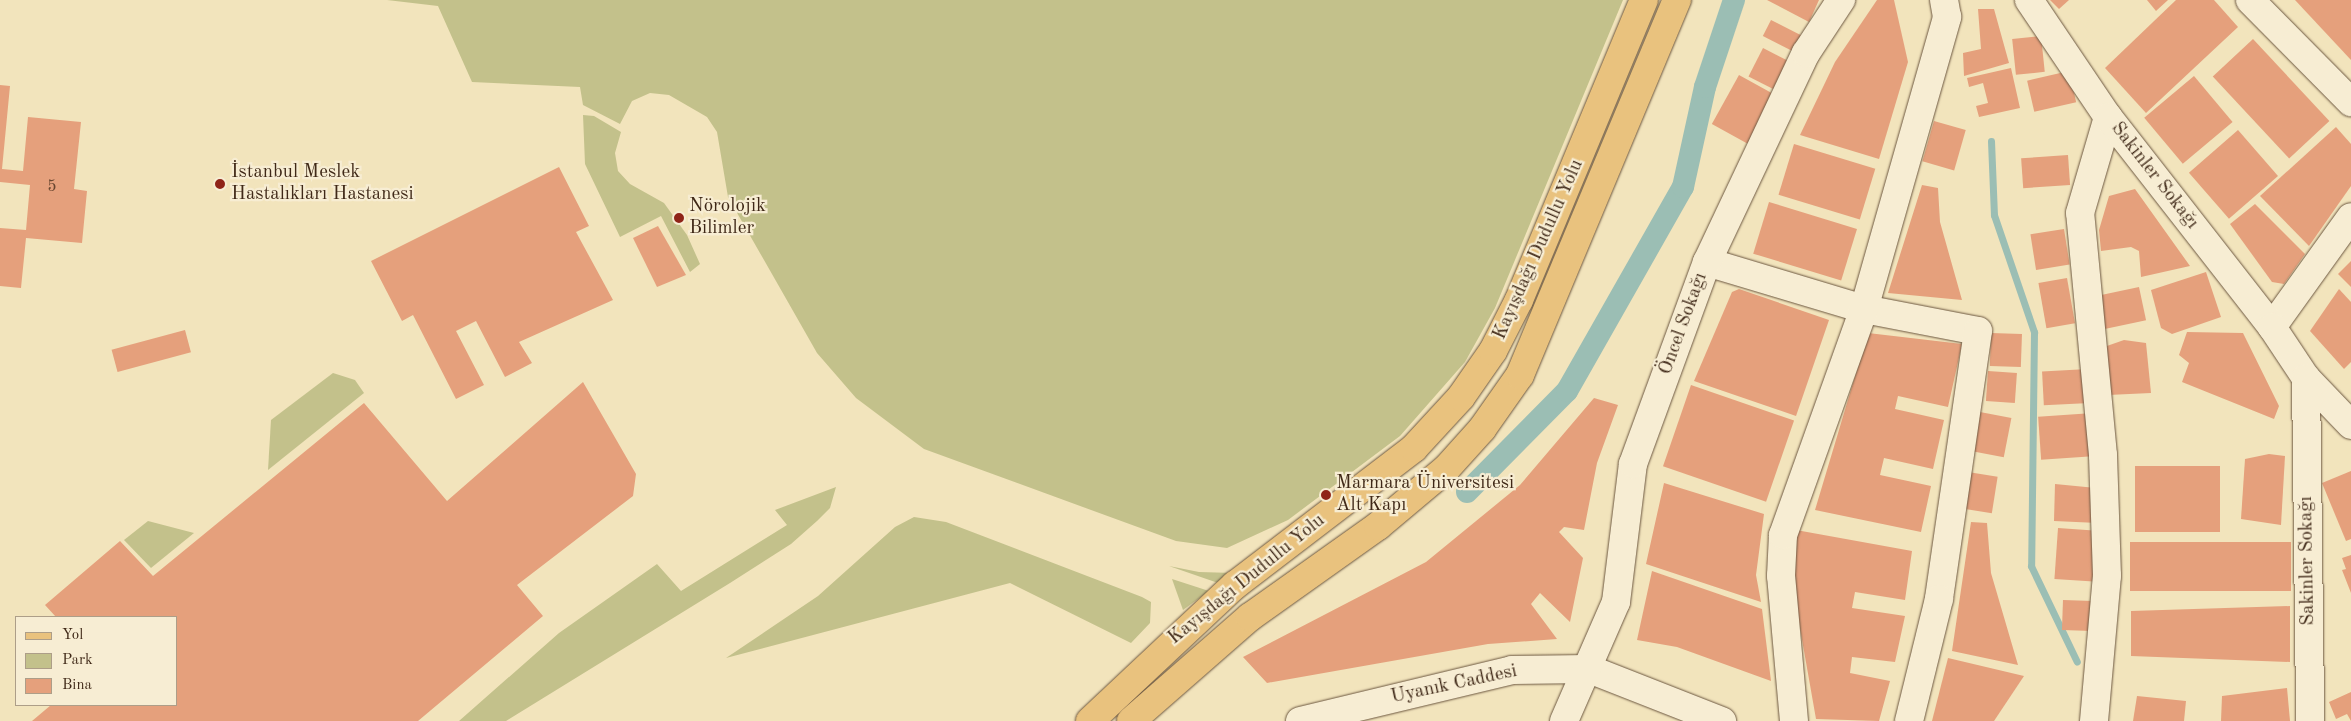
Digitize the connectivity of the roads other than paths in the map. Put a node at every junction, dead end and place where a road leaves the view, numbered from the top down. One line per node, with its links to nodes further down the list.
1 (1644, 0): 17 (main road, Kayışdağı Dudullu Yolu)
2 (1677, 0): 18 (main road, Kayışdağı Dudullu Yolu)
3 (1841, 0): 10 (street, Öncel Sokağı)
4 (1944, 0): 11 (street)
5 (2029, 0): 8 (street)
6 (2250, 0): 7 (street)
7 (2351, 102)
8 (2108, 117): 12 (street, Sakinler Sokağı); 24 (street, Sakinler Sokağı)
9 (2351, 217): 12 (street)
10 (1706, 262): 11 (street); 15 (street, Öncel Sokağı)
11 (1864, 309): 22 (street); 23 (street)
12 (2272, 327): 13 (street, Sakinler Sokağı)
13 (2306, 378): 14 (street); 25 (street, Sakinler Sokağı)
14 (2351, 425)
15 (1589, 669): 16 (street, Uyanık Caddesi); 20 (street, Öncel Sokağı); 21 (street, Uyanık Caddesi)
16 (1368, 712): 19 (street, Uyanık Caddesi)
17 (1090, 721)
18 (1131, 721)
19 (1300, 721)
20 (1564, 721)
21 (1722, 721)
22 (1794, 721)
23 (1910, 721)
24 (2094, 721)
25 (2310, 721)

